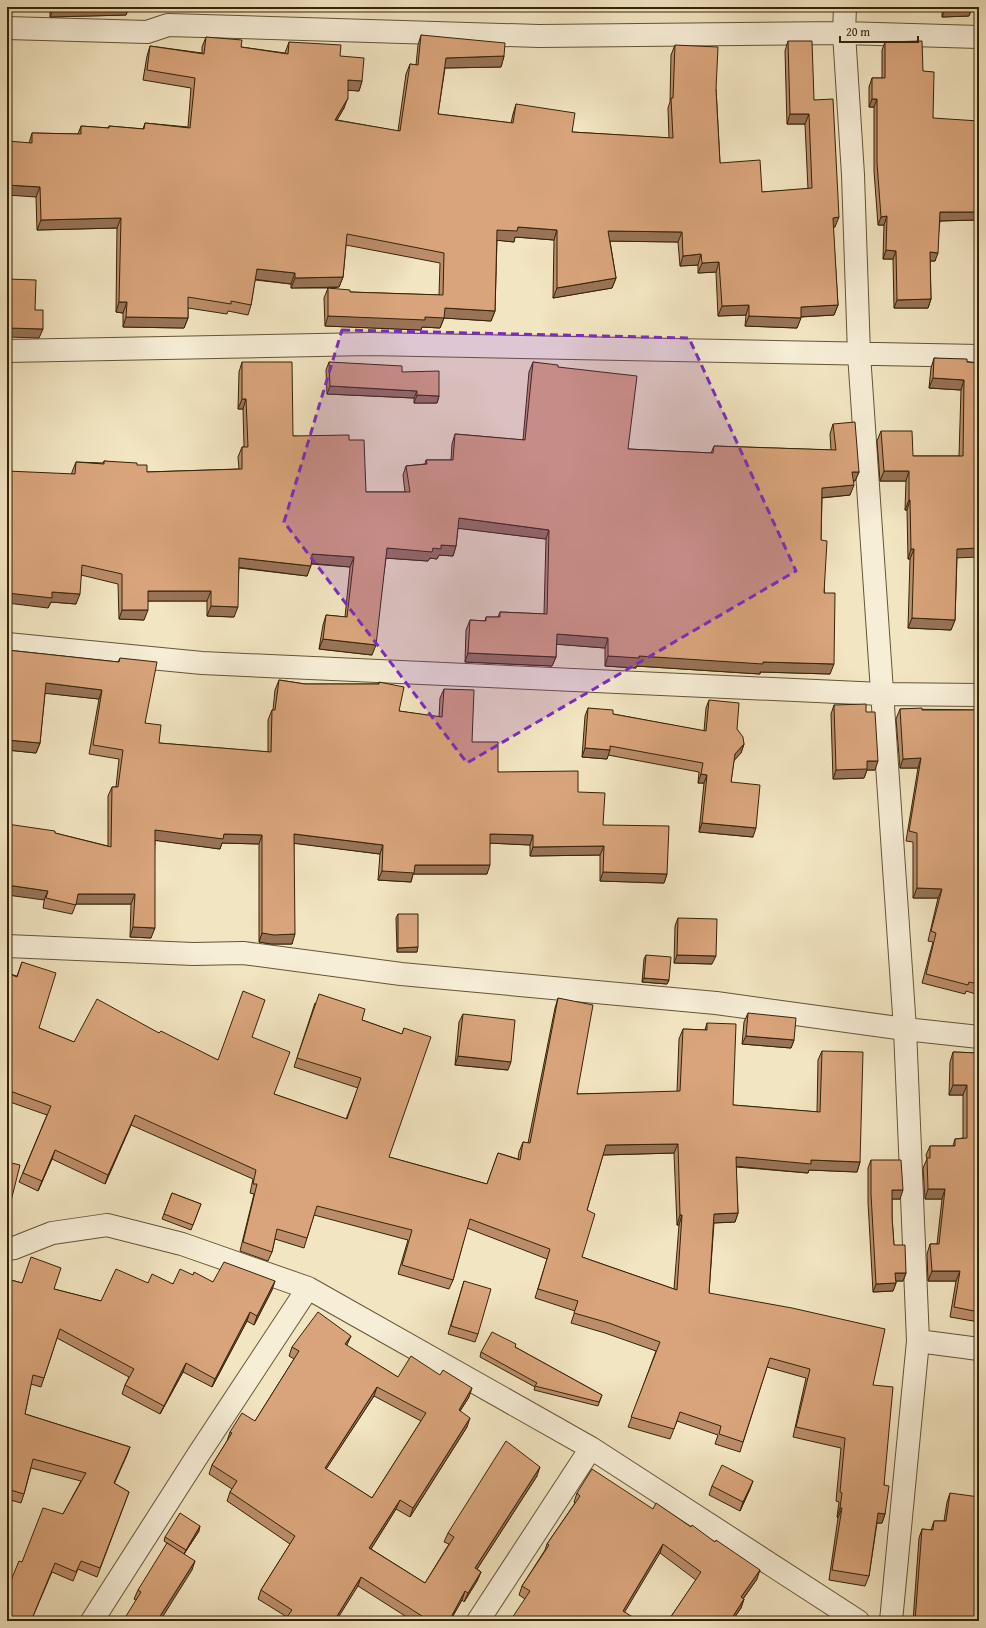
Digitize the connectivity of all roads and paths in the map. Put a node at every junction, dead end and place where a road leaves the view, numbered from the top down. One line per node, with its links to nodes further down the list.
1 (845, 7): 3 (street)
2 (7, 28): 3 (street)
3 (844, 33): 4 (street); 6 (street)
4 (979, 37)
5 (7, 351): 6 (street)
6 (858, 354): 7 (street); 9 (street)
7 (979, 356)
8 (7, 644): 9 (street)
9 (881, 694): 10 (street); 12 (street)
10 (979, 695)
11 (7, 946): 12 (street)
12 (905, 1029): 13 (street); 16 (street)
13 (979, 1037)
14 (7, 1249): 15 (street)
15 (308, 1288): 18 (street); 20 (street)
16 (918, 1341): 17 (street); 22 (street)
17 (979, 1349)
18 (591, 1448): 19 (street); 21 (street)
19 (852, 1619)
20 (92, 1621)
21 (478, 1621)
22 (891, 1621)

